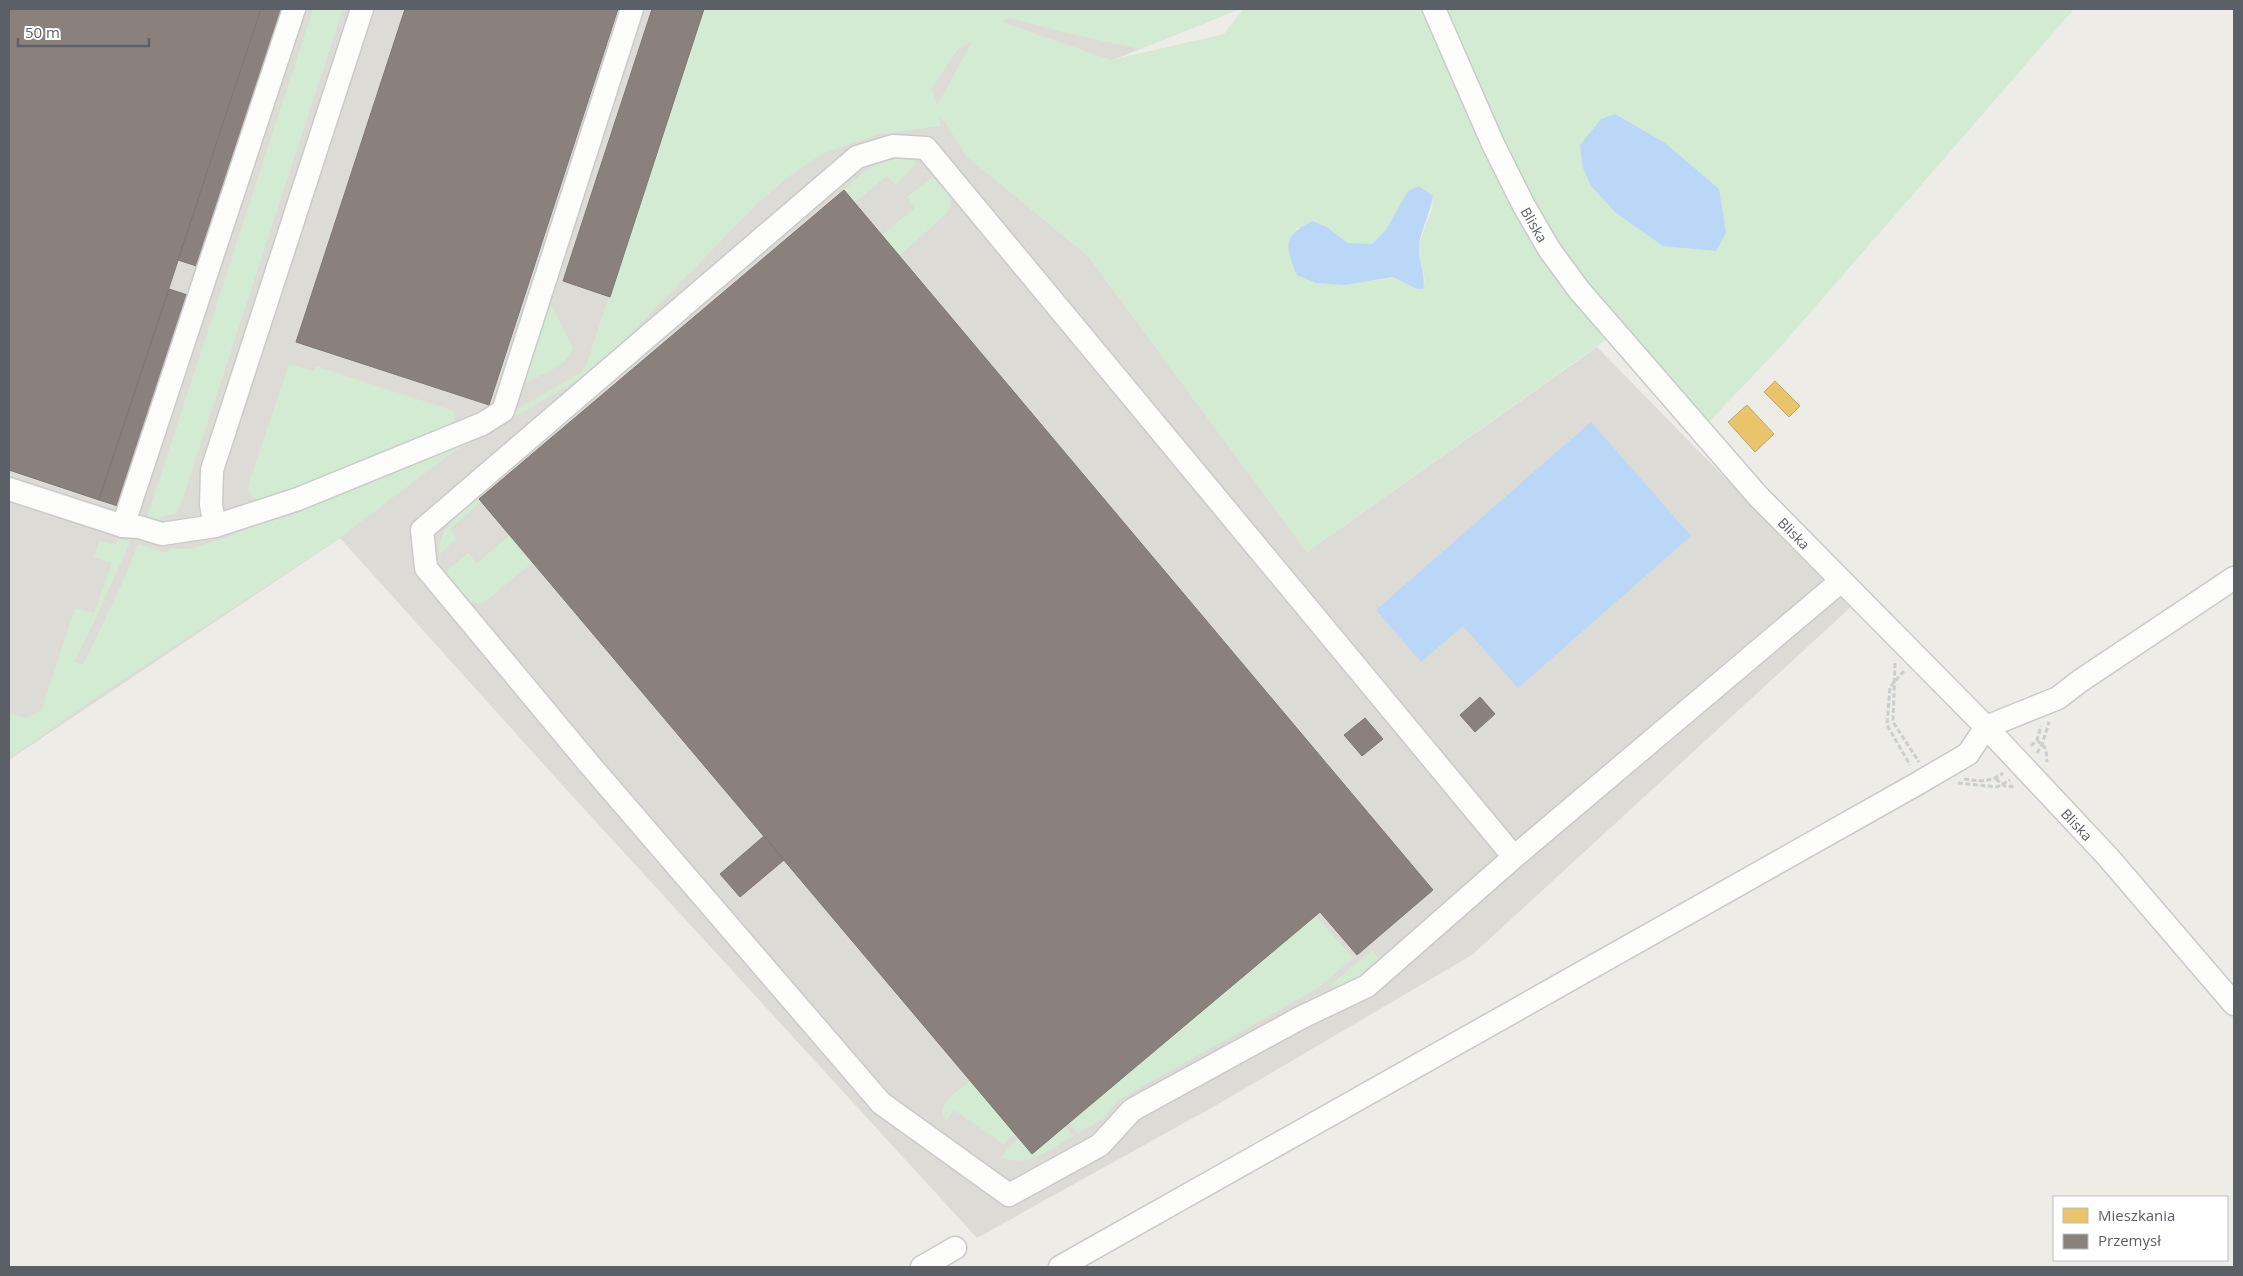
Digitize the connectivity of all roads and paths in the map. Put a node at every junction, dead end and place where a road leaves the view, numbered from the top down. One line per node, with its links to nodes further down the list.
1 (294, 9): 6 (street)
2 (362, 9): 7 (street)
3 (632, 9): 7 (street)
4 (1434, 9): 9 (street, Bliska)
5 (9, 489): 6 (street)
6 (123, 526): 7 (street)
7 (215, 526)
8 (2234, 578): 13 (street)
9 (1841, 581): 15 (street, Bliska); 26 (street)
10 (1890, 658): 12 (path)
11 (1906, 669): 12 (path)
12 (1895, 681): 22 (path); 22 (path)
13 (2058, 698): 15 (street); 17 (path)
14 (2042, 724): 16 (path)
15 (1986, 728): 22 (street); 27 (street, Bliska)
16 (2037, 740): 17 (path); 18 (path)
17 (2042, 745): 19 (path); 20 (path)
18 (2028, 750)
19 (2035, 757)
20 (2046, 770)
21 (2004, 773): 23 (path)
22 (1922, 776): 30 (street)
23 (1956, 779)
24 (2011, 779): 25 (path)
25 (1948, 782)
26 (1514, 857): 26 (street)
27 (2234, 1004)
28 (955, 1248): 29 (street)
29 (922, 1267)
30 (1060, 1267)

